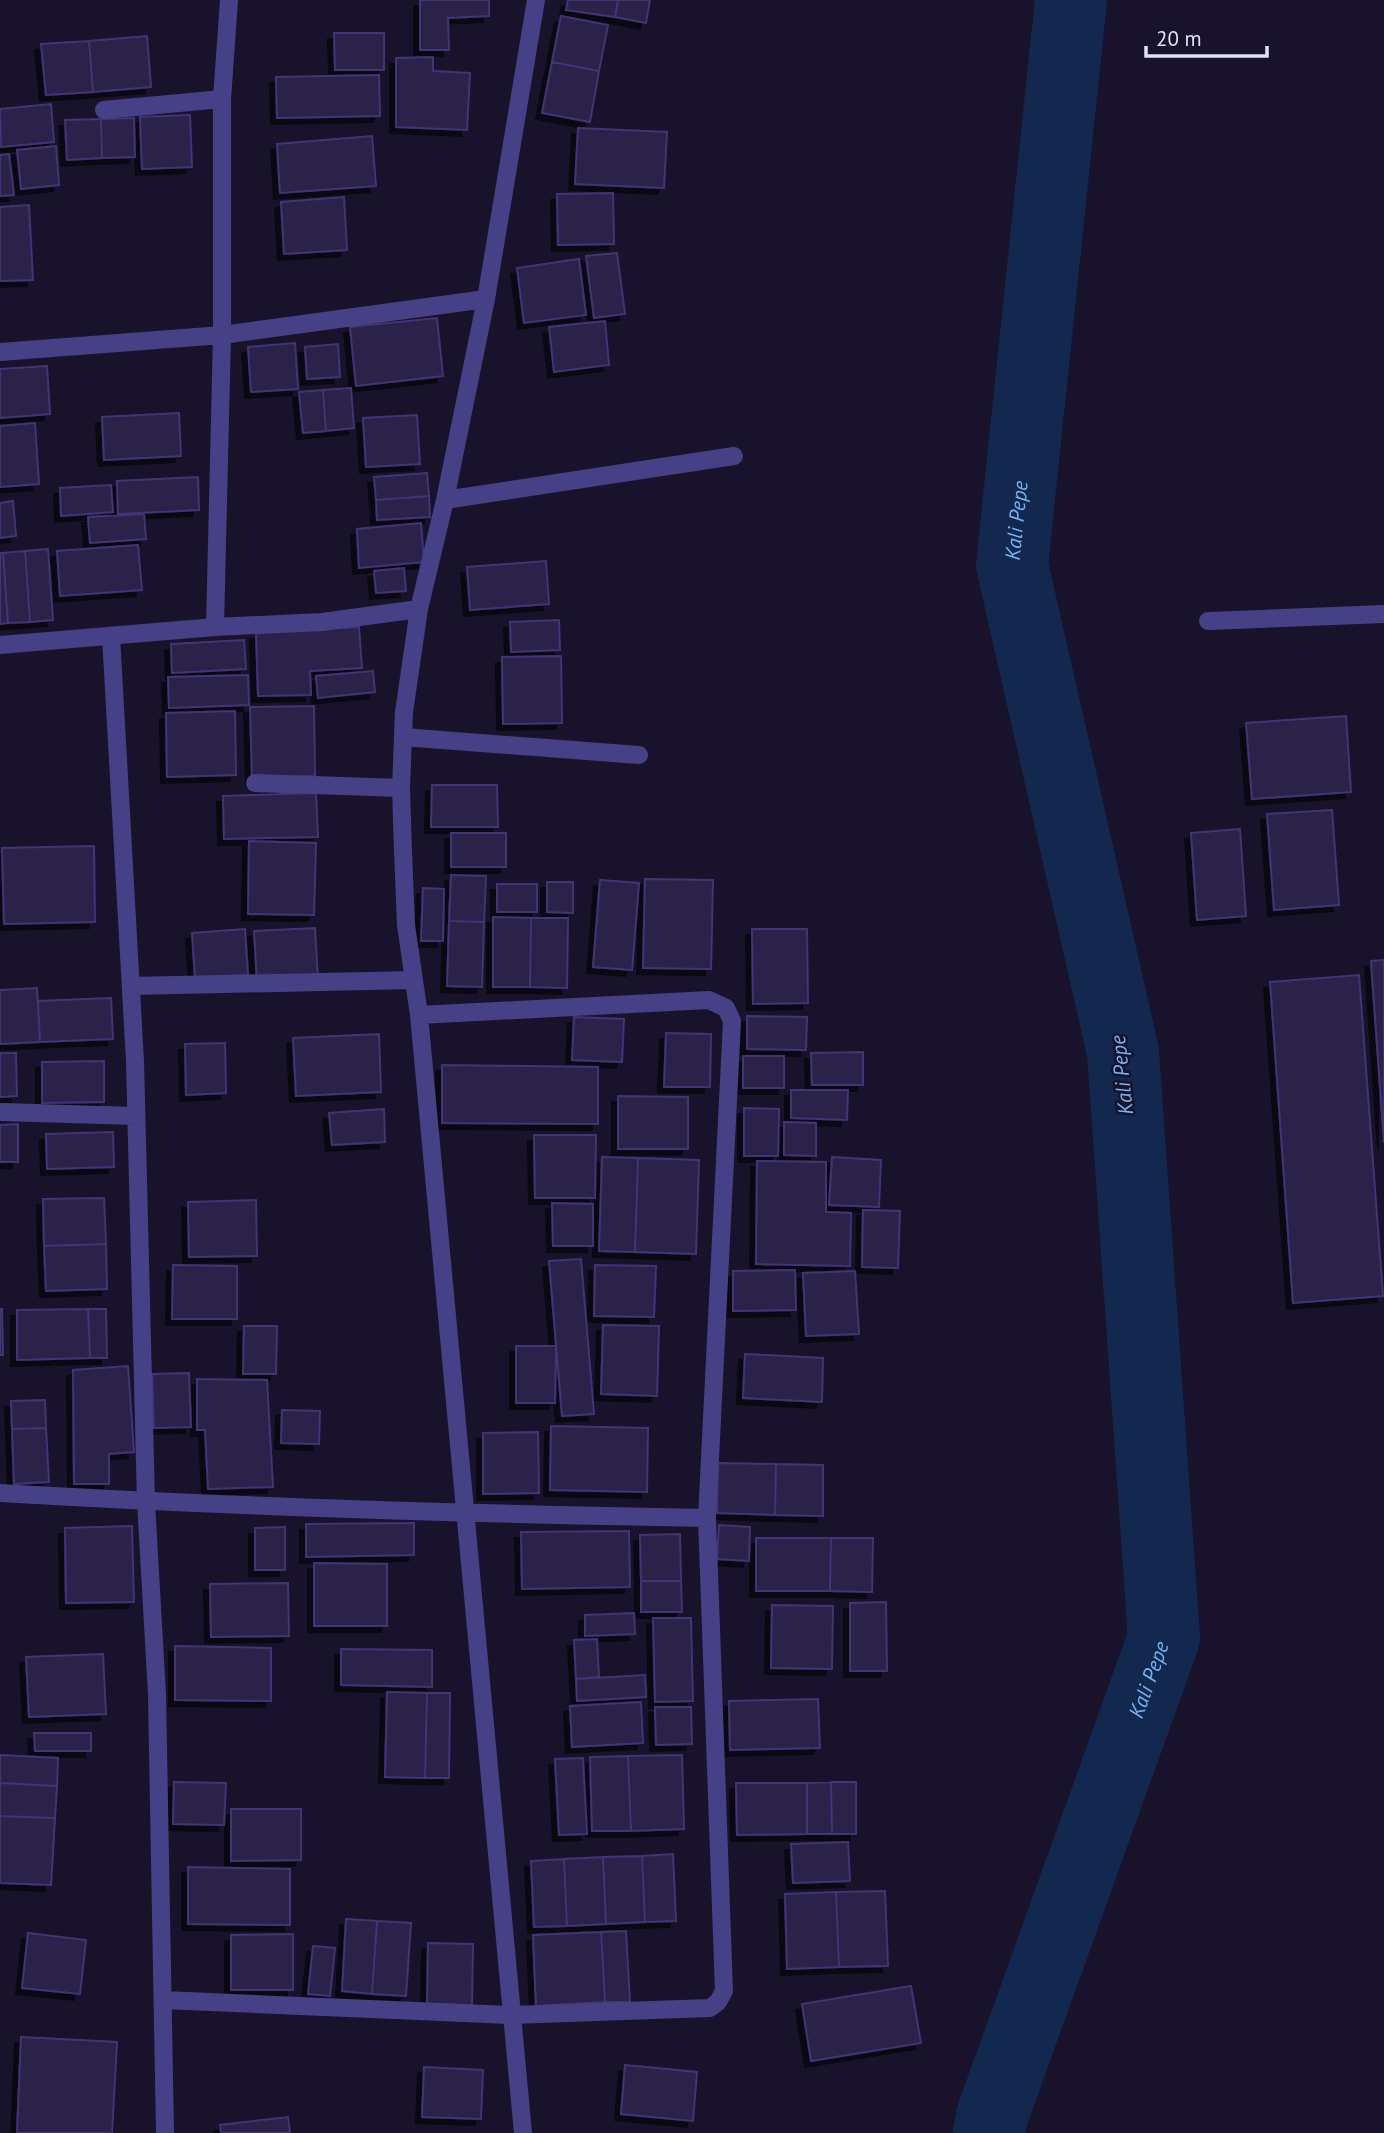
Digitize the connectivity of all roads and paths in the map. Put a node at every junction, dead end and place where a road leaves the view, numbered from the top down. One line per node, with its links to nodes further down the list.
1 (229, 0): 3 (street)
2 (536, 0): 5 (street)
3 (222, 99): 4 (street); 6 (street)
4 (104, 110)
5 (486, 299): 6 (street); 9 (street)
6 (222, 335): 7 (street); 13 (street)
7 (0, 352)
8 (734, 456): 9 (street)
9 (445, 500): 10 (street)
10 (419, 609): 13 (street); 16 (street)
11 (1384, 614): 12 (street)
12 (1208, 621)
13 (215, 627): 14 (street)
14 (111, 636): 15 (street); 21 (street)
15 (0, 645)
16 (403, 737): 17 (street); 19 (street)
17 (639, 755)
18 (255, 783): 19 (street)
19 (401, 788): 20 (street)
20 (414, 980): 21 (street); 22 (street)
21 (131, 986): 24 (street)
22 (419, 1015): 27 (street); 28 (street)
23 (2, 1112): 24 (street)
24 (136, 1116): 26 (street)
25 (0, 1493): 26 (street)
26 (146, 1502): 27 (street); 29 (street)
27 (464, 1514): 28 (street); 30 (street)
28 (707, 1518): 30 (street)
29 (163, 2000): 30 (street); 31 (street)
30 (511, 2015): 32 (street)
31 (165, 2133)
32 (523, 2133)

